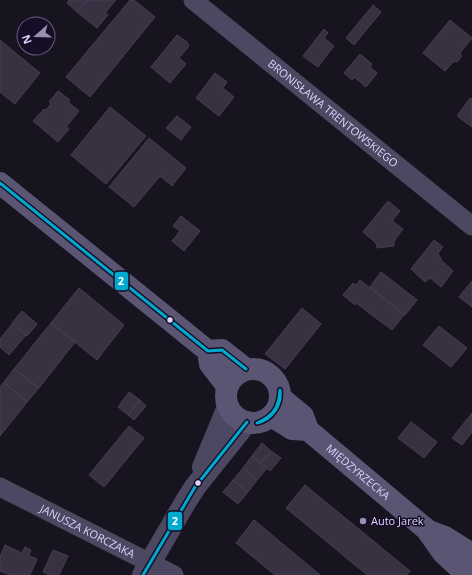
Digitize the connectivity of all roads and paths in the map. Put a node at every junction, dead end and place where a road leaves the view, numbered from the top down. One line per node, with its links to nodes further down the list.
1 (193, 0): 3 (street, BRONISŁAWA TRENTOWSKIEGO)
2 (0, 183): 4 (main road)
3 (472, 226)
4 (208, 351): 5 (main road); 6 (main road)
5 (246, 369): 6 (main road); 7 (main road)
6 (228, 396): 8 (main road); 9 (street)
7 (276, 407): 8 (main road); 11 (main road, MIĘDZYRZECKA)
8 (247, 422): 9 (street)
9 (195, 486): 13 (street)
10 (0, 487): 13 (street, JANUSZA KORCZAKA)
11 (426, 530): 12 (main road, MIĘDZYRZECKA); 15 (main road, MIĘDZYRZECKA)
12 (472, 554)
13 (146, 569): 14 (street, JANUSZA KORCZAKA)
14 (174, 575)
15 (467, 575)

